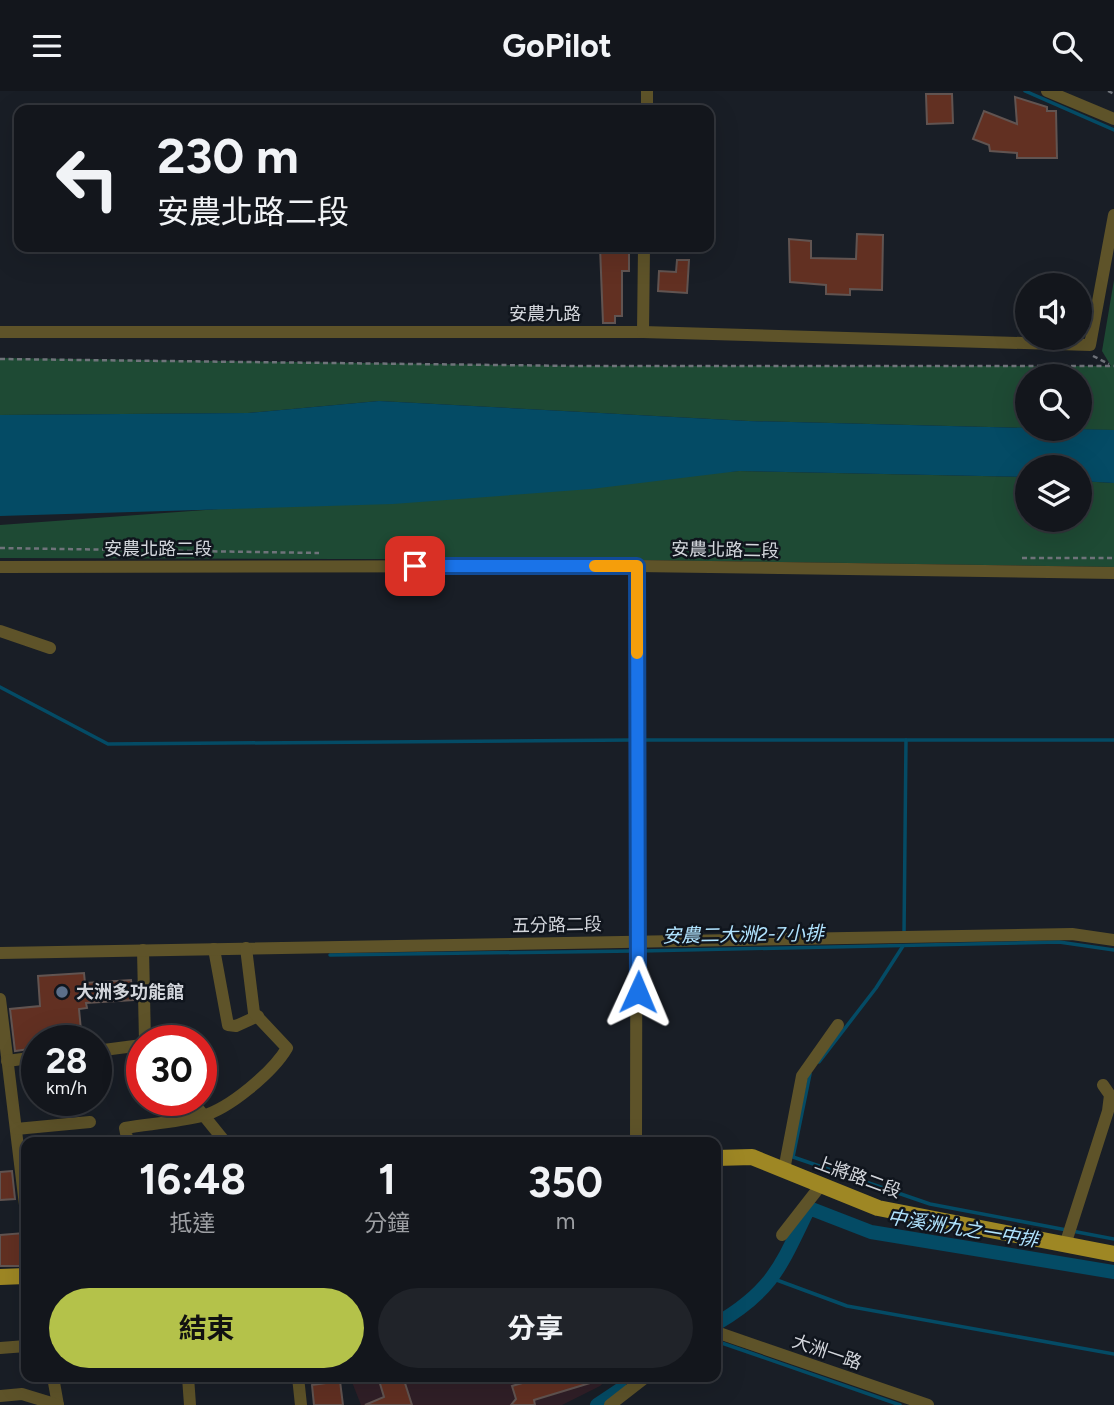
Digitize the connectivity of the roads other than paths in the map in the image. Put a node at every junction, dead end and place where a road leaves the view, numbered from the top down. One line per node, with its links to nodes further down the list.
1 (1047, 91): 2 (street)
2 (1114, 119)
3 (1114, 215): 6 (street, 安農九路)
4 (645, 252): 6 (street)
5 (0, 332): 6 (street, 安農九路)
6 (643, 332)
7 (637, 566): 8 (street, 安農北路二段); 9 (street, 安農北路二段); 13 (street)
8 (0, 567)
9 (1114, 573)
10 (0, 631): 11 (street)
11 (50, 648)
12 (1114, 940): 13 (street, 五分路二段)
13 (639, 941): 14 (street, 五分路二段); 32 (street)
14 (246, 948): 15 (street, 五分路二段); 19 (street)
15 (214, 949): 16 (street, 五分路二段); 19 (street)
16 (143, 950): 17 (street, 五分路二段); 20 (street)
17 (0, 953)
18 (0, 999): 23 (street)
19 (258, 1016): 25 (street)
20 (145, 1025)
21 (838, 1025): 34 (street)
22 (21, 1059): 23 (street)
23 (8, 1061): 29 (street)
24 (1103, 1085): 38 (street)
25 (217, 1109)
26 (198, 1116): 30 (street)
27 (205, 1116): 31 (street)
28 (90, 1122): 29 (street)
29 (16, 1129): 35 (street)
30 (127, 1137)
31 (221, 1137)
32 (636, 1137)
33 (721, 1158): 34 (main road, 上將路二段)
34 (784, 1170): 36 (main road, 上將路二段)
35 (21, 1171)
36 (821, 1185): 37 (street); 38 (main road, 上將路二段)
37 (782, 1235)
38 (1065, 1245): 39 (main road, 上將路二段)
39 (1114, 1254)
40 (21, 1276): 41 (main road)
41 (0, 1277)
42 (721, 1334): 54 (street, 大洲一路)
43 (21, 1346): 44 (street)
44 (0, 1348)
45 (54, 1382): 50 (street)
46 (188, 1382): 51 (street)
47 (299, 1382): 52 (street)
48 (640, 1382): 53 (street)
49 (0, 1396): 50 (street)
50 (58, 1405)
51 (190, 1405)
52 (301, 1405)
53 (610, 1405)
54 (928, 1405)

